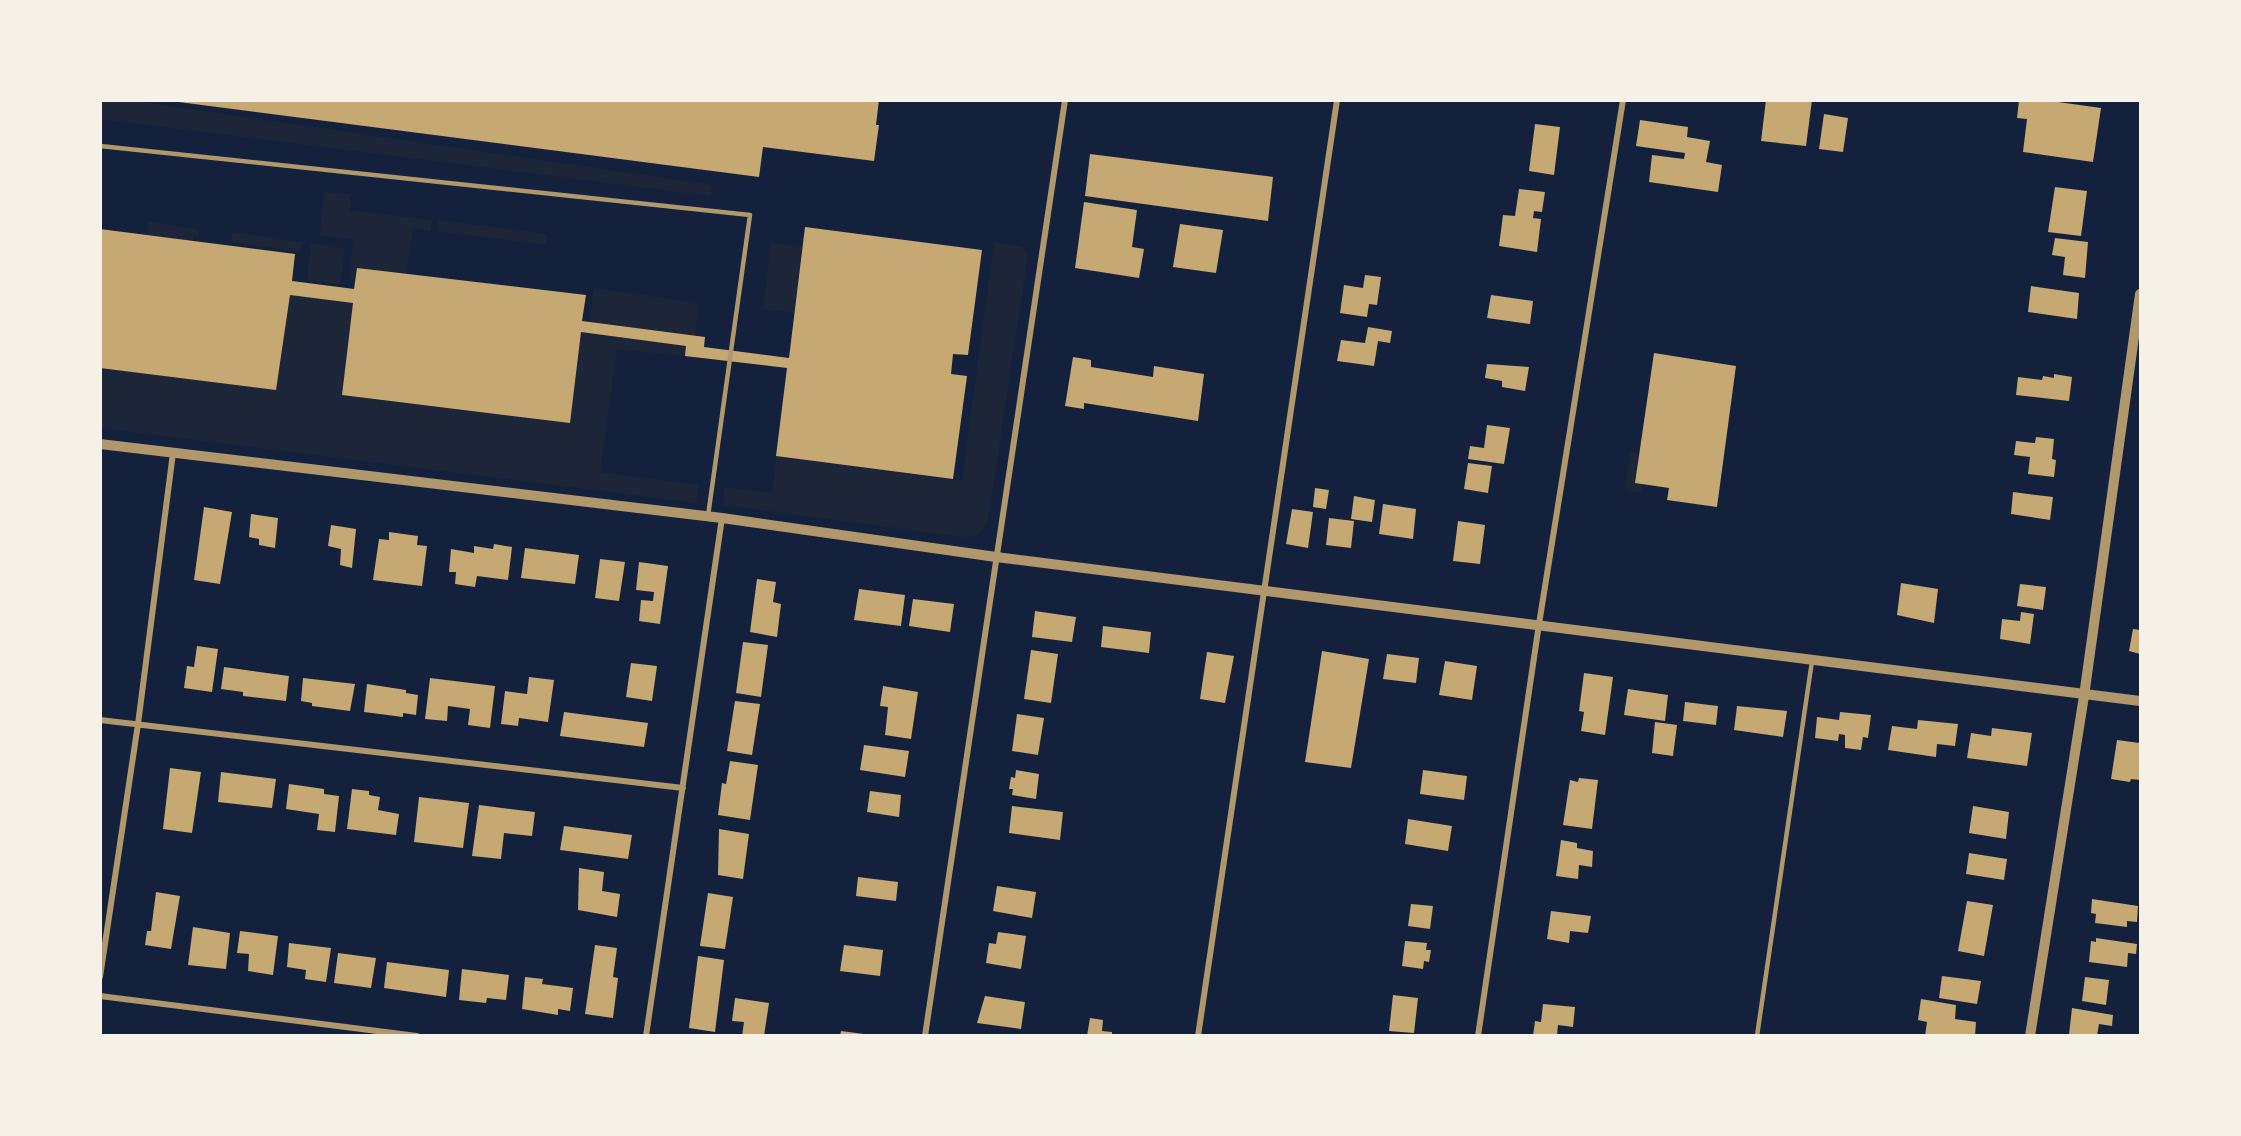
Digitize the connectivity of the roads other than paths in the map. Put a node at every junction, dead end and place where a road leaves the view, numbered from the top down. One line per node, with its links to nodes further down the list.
1 (1065, 100): 10 (street)
2 (1337, 100): 11 (street)
3 (1623, 100): 12 (street)
4 (100, 146): 8 (lane)
5 (2140, 294): 14 (street)
6 (100, 444): 7 (street)
7 (173, 453): 8 (street); 17 (street)
8 (708, 516): 9 (street)
9 (722, 518): 10 (street); 18 (street)
10 (996, 557): 11 (street); 23 (street)
11 (1266, 590): 12 (street); 24 (street)
12 (1539, 624): 13 (street); 25 (street)
13 (1812, 660): 14 (street); 26 (lane)
14 (2084, 696): 15 (street); 27 (street)
15 (2140, 701)
16 (100, 720): 17 (street)
17 (138, 724): 18 (street); 19 (street)
18 (683, 788): 22 (street)
19 (100, 977)
20 (100, 996): 21 (street)
21 (417, 1035)
22 (646, 1035)
23 (925, 1035)
24 (1198, 1035)
25 (1478, 1035)
26 (1757, 1035)
27 (2030, 1035)

